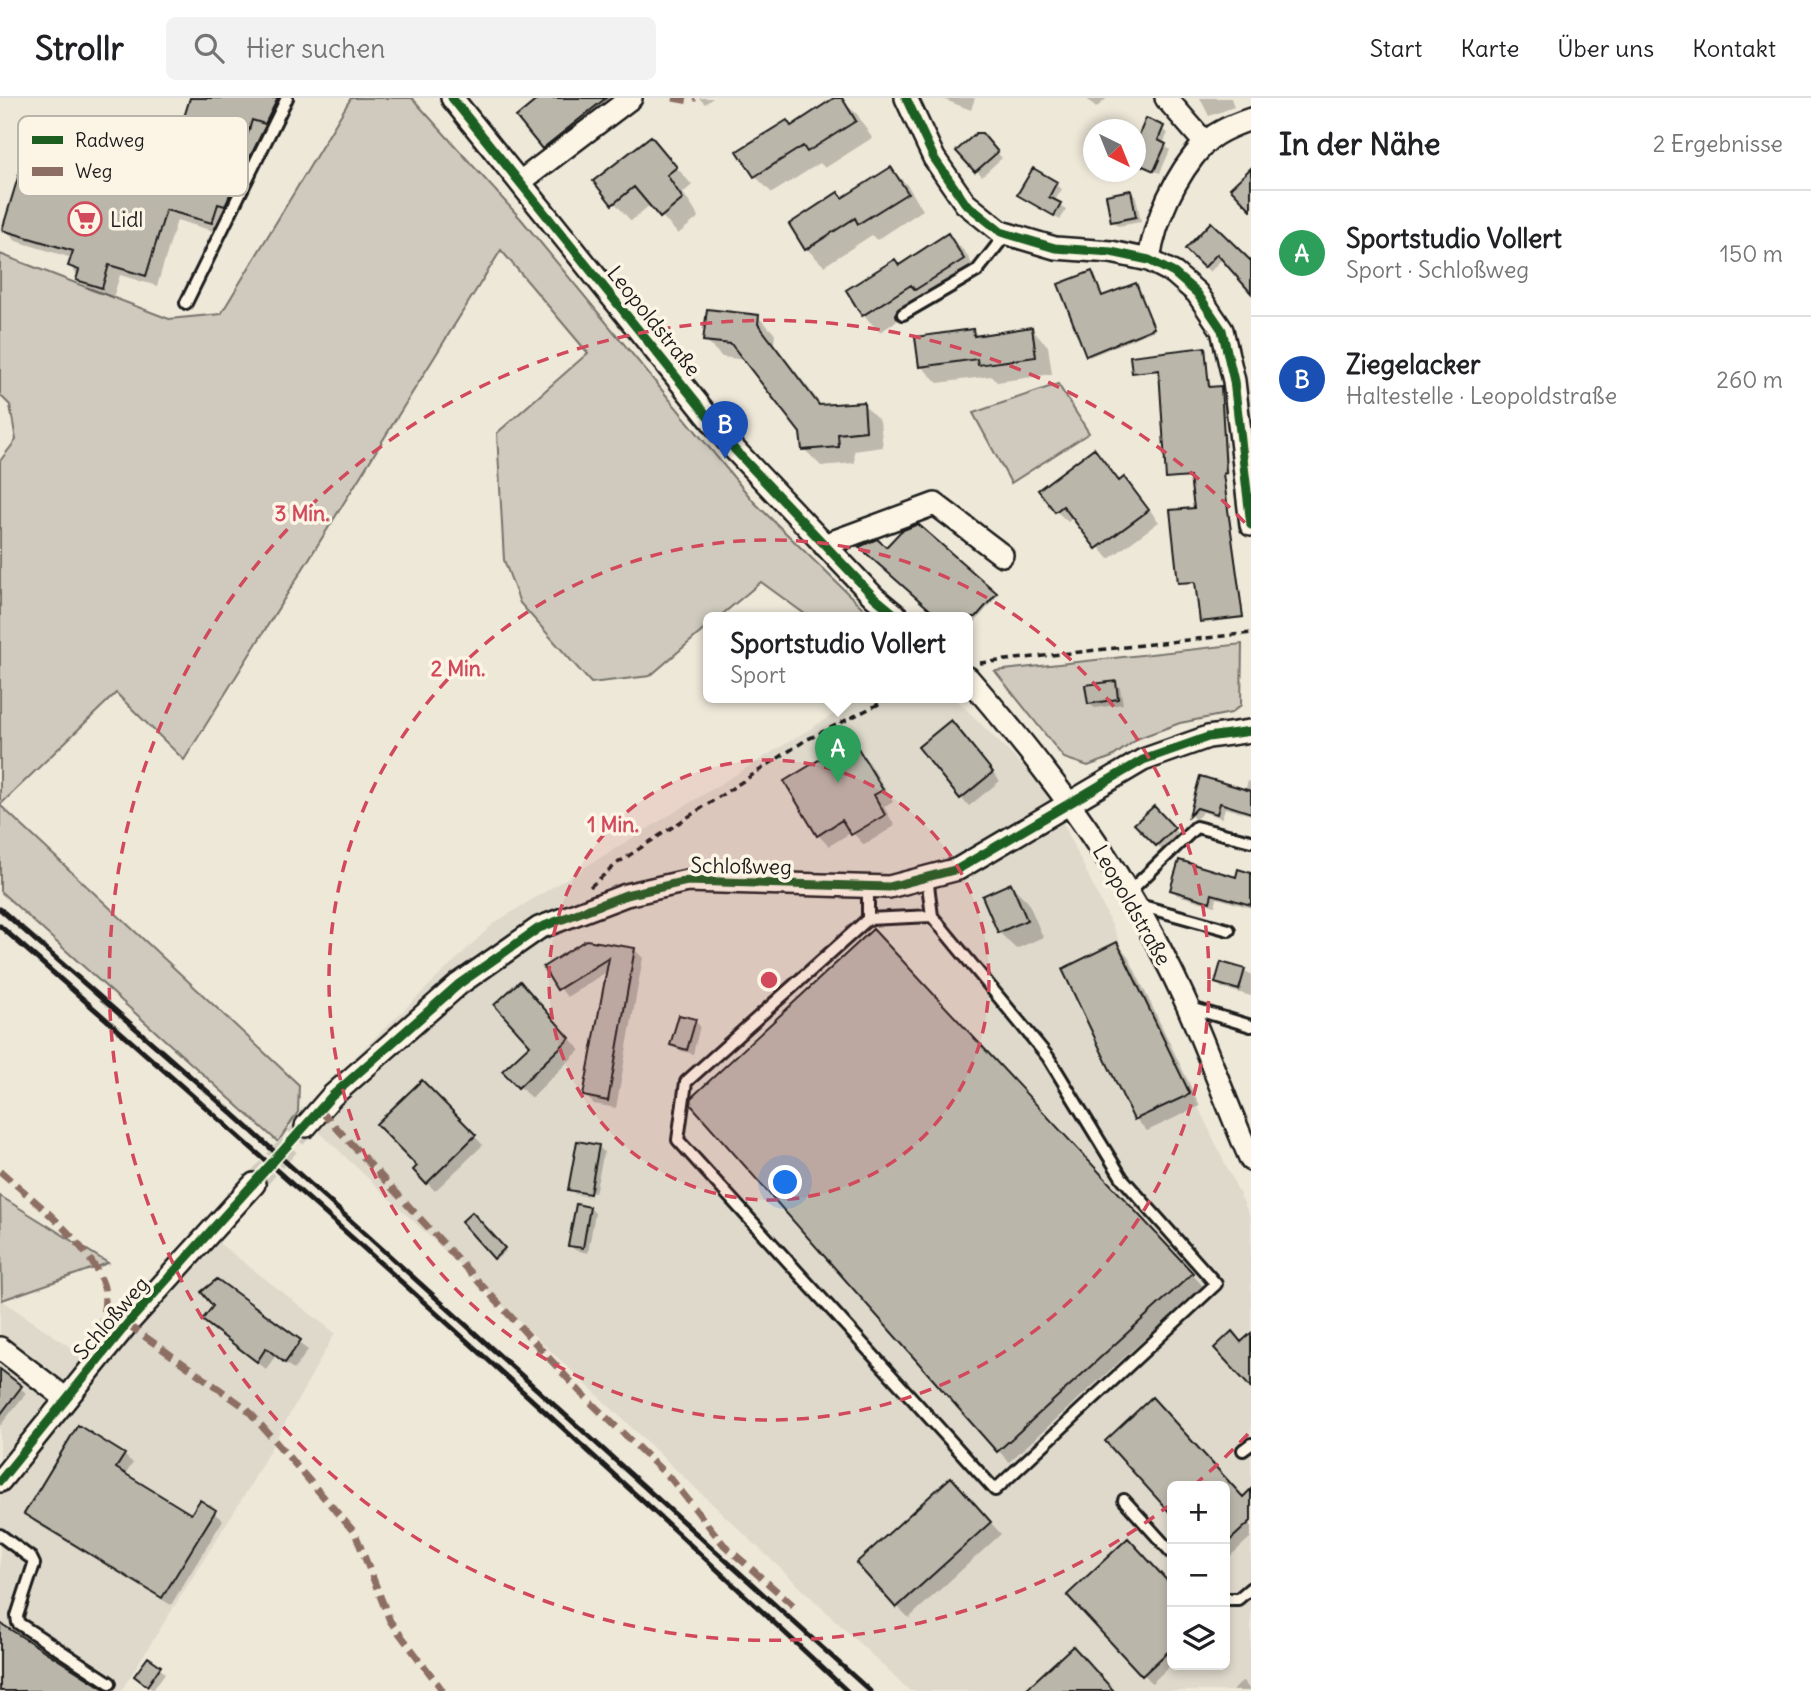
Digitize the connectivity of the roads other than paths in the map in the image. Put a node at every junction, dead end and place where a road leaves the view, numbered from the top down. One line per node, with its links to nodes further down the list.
1 (287, 98): 8 (lane)
2 (452, 98): 9 (street, Leopoldstraße)
3 (631, 98): 9 (street)
4 (906, 98): 11 (street)
5 (1166, 98): 7 (street)
6 (1251, 119): 7 (street)
7 (1205, 143): 12 (street)
8 (248, 177)
9 (520, 182): 16 (street, Leopoldstraße)
10 (239, 196): 13 (lane)
11 (1006, 234): 12 (street); 14 (lane)
12 (1149, 260): 15 (street)
13 (186, 303)
14 (903, 314)
15 (1251, 525)
16 (824, 545): 17 (street); 18 (street, Leopoldstraße)
17 (1002, 555)
18 (892, 612)
19 (973, 684): 21 (street, Leopoldstraße)
20 (1251, 731): 21 (street, Schloßweg)
21 (1070, 802): 23 (street, Schloßweg); 25 (street, Leopoldstraße)
22 (1251, 841): 25 (lane)
23 (927, 877): 24 (street, Schloßweg); 26 (lane)
24 (867, 886): 27 (lane); 31 (street, Schloßweg)
25 (1132, 898): 28 (lane); 29 (street, Leopoldstraße)
26 (932, 916): 27 (lane); 27 (lane)
27 (868, 919)
28 (1229, 930)
29 (1188, 1007): 30 (lane); 32 (street, Leopoldstraße)
30 (1251, 1026)
31 (306, 1126)
32 (1251, 1160)
33 (254, 1184): 35 (street, Schloßweg)
34 (0, 1348): 35 (street)
35 (65, 1398): 36 (street, Schloßweg)
36 (0, 1481)
37 (1124, 1500): 39 (lane)
38 (0, 1535): 42 (lane)
39 (1167, 1547)
40 (1251, 1588): 41 (lane)
41 (1230, 1599)
42 (110, 1683)

